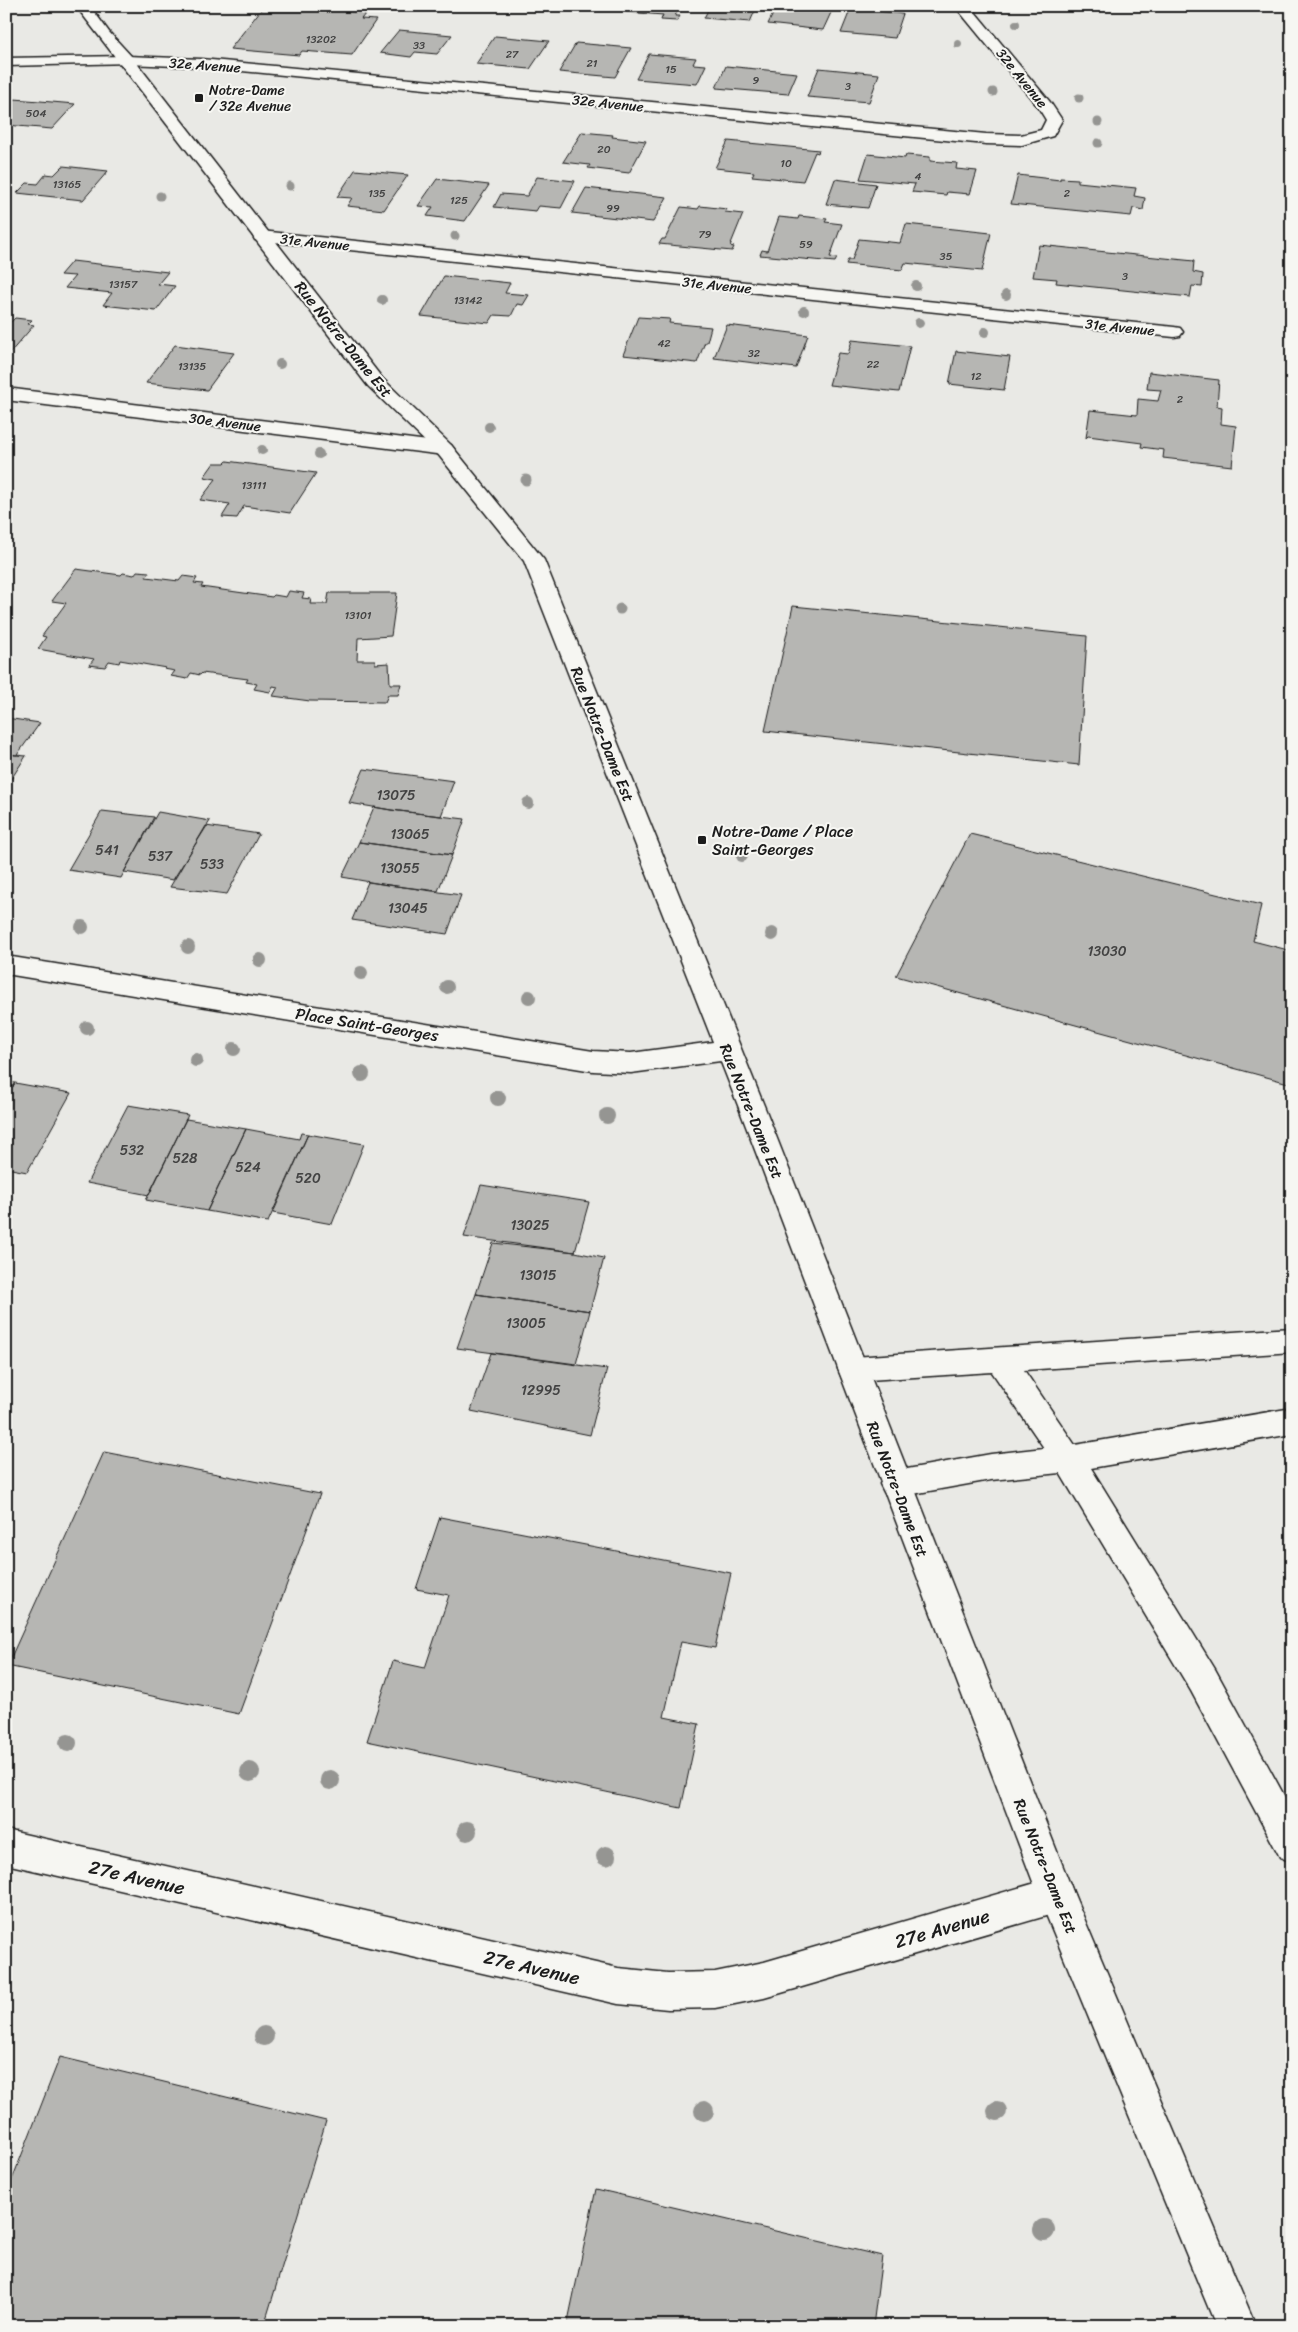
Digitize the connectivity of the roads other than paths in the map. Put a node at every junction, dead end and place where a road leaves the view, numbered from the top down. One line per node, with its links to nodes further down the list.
1 (82, 6): 3 (street, Rue Notre-Dame Est)
2 (962, 6): 3 (street, 32e Avenue)
3 (127, 60): 4 (street, 32e Avenue); 5 (street, Rue Notre-Dame Est)
4 (6, 62)
5 (261, 236): 6 (street, 31e Avenue); 8 (street, Rue Notre-Dame Est)
6 (1174, 332)
7 (6, 394): 8 (street, 30e Avenue)
8 (444, 449): 10 (street, Rue Notre-Dame Est)
9 (6, 965): 10 (street, Place Saint-Georges)
10 (728, 1050): 13 (street, Rue Notre-Dame Est)
11 (1292, 1340): 12 (street)
12 (1000, 1359): 13 (street); 15 (street)
13 (852, 1369): 16 (street, Rue Notre-Dame Est)
14 (1292, 1421): 15 (street)
15 (1068, 1459): 16 (street); 17 (street)
16 (896, 1484): 19 (street, Rue Notre-Dame Est)
17 (1292, 1845)
18 (6, 1847): 19 (street, 27e Avenue)
19 (1056, 1895): 20 (street, Rue Notre-Dame Est)
20 (1236, 2326)

